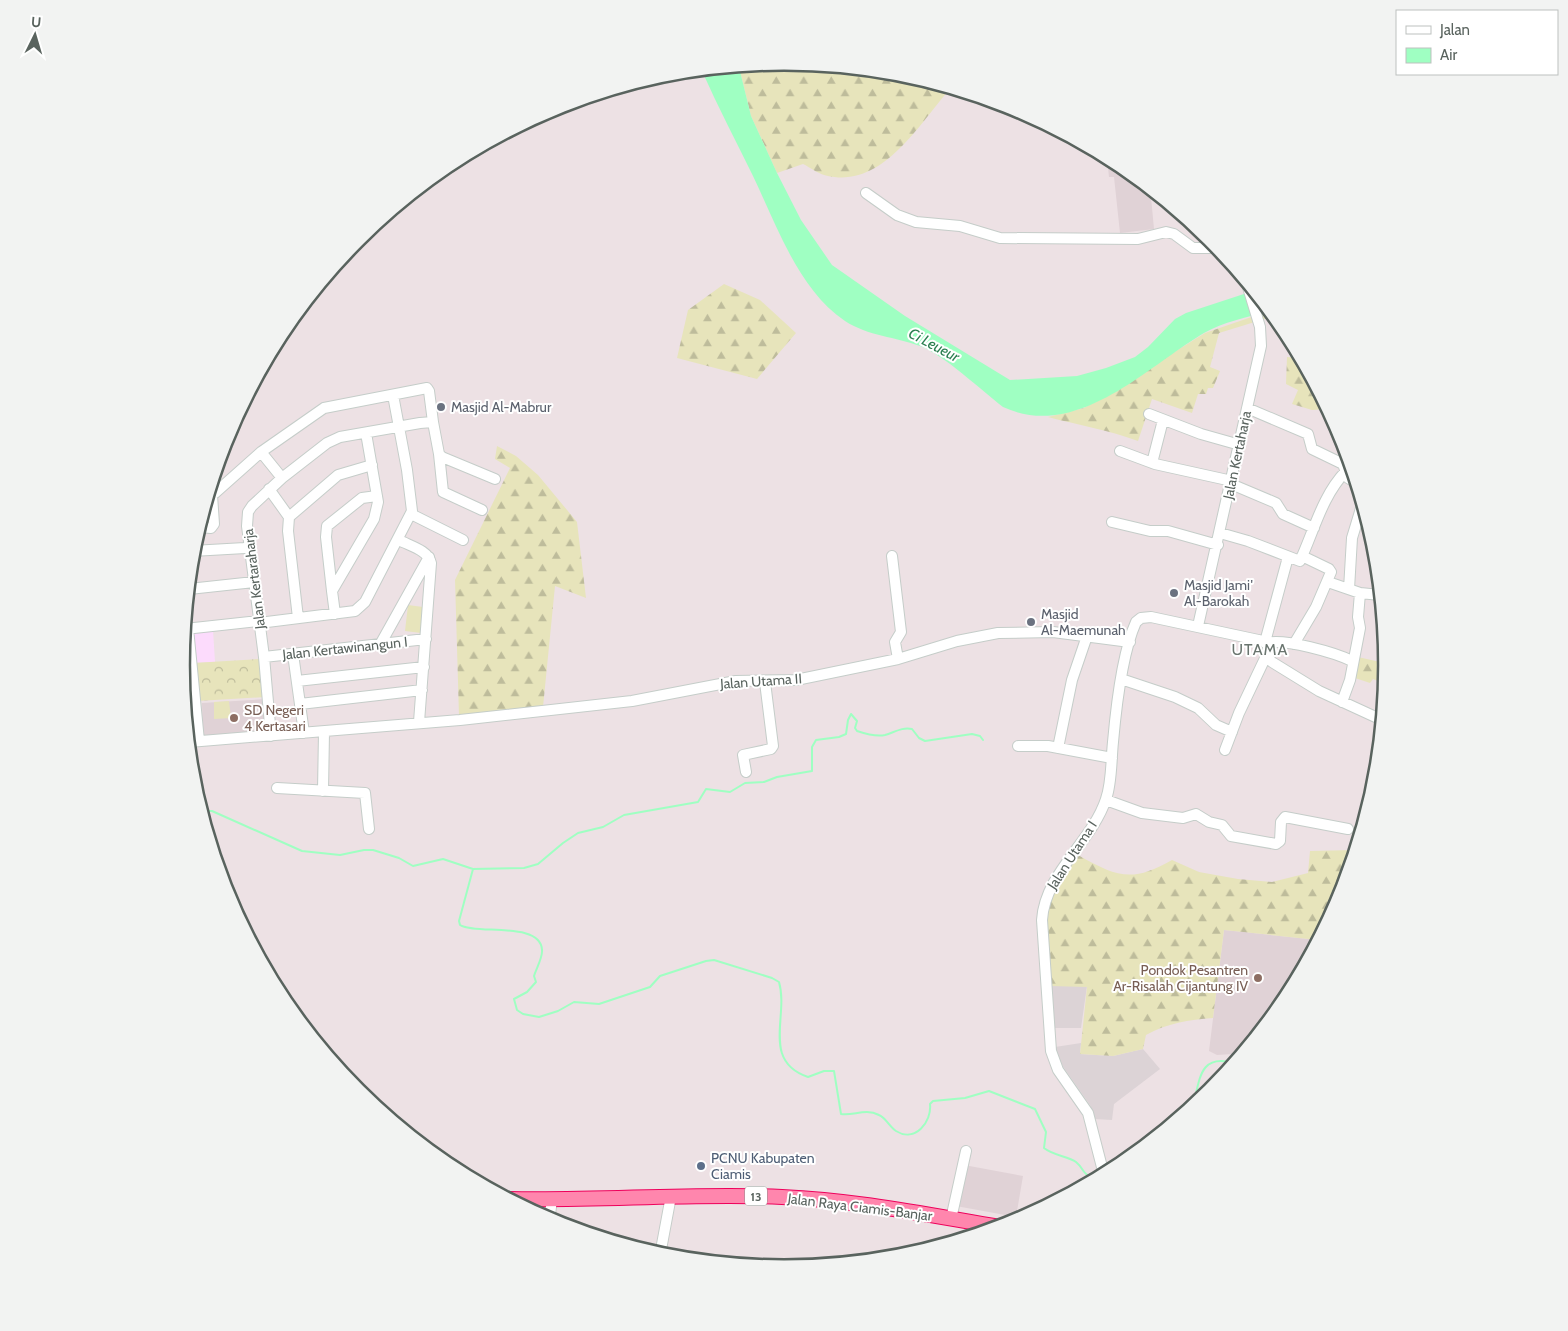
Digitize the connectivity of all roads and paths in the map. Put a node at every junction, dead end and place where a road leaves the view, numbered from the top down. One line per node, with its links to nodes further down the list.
1 (866, 193): 2 (street)
2 (1207, 248)
3 (1252, 300): 5 (street, Jalan Kertaharja)
4 (393, 395): 8 (street); 9 (street); 13 (street)
5 (1247, 408): 11 (street, Jalan Kertaharja); 17 (street)
6 (1149, 414): 7 (street)
7 (1163, 420): 11 (street); 15 (street)
8 (433, 422): 9 (street, Jalan Kertaraharja); 14 (street)
9 (400, 427): 10 (street, Jalan Kertaraharja); 26 (street)
10 (366, 433): 16 (street); 18 (street, Jalan Kertaraharja)
11 (1240, 445): 20 (street, Jalan Kertaharja)
12 (1120, 451): 15 (street)
13 (261, 452): 18 (street); 22 (street)
14 (439, 454): 19 (street); 25 (street)
15 (1152, 463): 20 (street)
16 (372, 464): 23 (street); 28 (street)
17 (1346, 471): 31 (street)
18 (282, 478): 21 (street, Jalan Kertaraharja)
19 (495, 479)
20 (1232, 482): 31 (street); 32 (street, Jalan Kertaharja)
21 (269, 489): 28 (street); 36 (street, Jalan Kertaraharja)
22 (217, 490)
23 (377, 496): 46 (street); 46 (street)
24 (212, 507): 30 (street)
25 (482, 510)
26 (411, 514): 33 (street); 34 (street)
27 (1359, 515): 45 (street)
28 (289, 517): 50 (street)
29 (1112, 522): 35 (street)
30 (206, 528)
31 (1314, 528): 39 (street)
32 (1220, 533): 35 (street, Jalan Kertaharja); 41 (street)
33 (399, 540): 40 (street); 49 (street)
34 (464, 540)
35 (1218, 545): 52 (street, Jalan Kertaharja)
36 (250, 546): 37 (street); 42 (street, Jalan Kertaraharja)
37 (201, 550)
38 (892, 556): 63 (street)
39 (1302, 556): 41 (street); 43 (street)
40 (429, 557): 55 (street); 57 (street)
41 (1288, 558): 59 (street)
42 (254, 582): 44 (street); 51 (street, Jalan Kertaraharja)
43 (1328, 582): 45 (street); 58 (street)
44 (195, 588)
45 (1349, 589): 47 (street)
46 (332, 591): 49 (street)
47 (1360, 593): 48 (street); 64 (street)
48 (1374, 594)
49 (335, 614): 50 (street)
50 (298, 618): 51 (street)
51 (259, 622): 53 (street); 62 (street, Jalan Kertaraharja)
52 (1198, 626): 56 (street, Jalan Utama I); 59 (street, Jalan Utama I)
53 (191, 629)
54 (1087, 636): 56 (street, Jalan Utama II); 63 (street, Jalan Utama II); 82 (street)
55 (426, 639): 57 (street, Jalan Kertawinangun I); 66 (street)
56 (1130, 642): 67 (street, Jalan Utama I)
57 (381, 643): 61 (street, Jalan Kertawinangun I)
58 (1294, 644): 59 (street, Jalan Utama I); 64 (street, Jalan Utama I)
59 (1267, 646): 72 (street); 77 (street)
60 (190, 654): 65 (street)
61 (294, 654): 62 (street, Jalan Kertawinangun I); 68 (street)
62 (264, 656): 79 (street, Jalan Kertaraharja)
63 (898, 657): 69 (street, Jalan Utama II)
64 (1352, 662): 72 (street)
65 (192, 667): 71 (street)
66 (424, 667): 68 (street); 70 (street)
67 (1121, 680): 77 (street); 84 (street, Jalan Utama I)
68 (297, 681): 73 (street)
69 (765, 682): 75 (street, Jalan Utama II); 85 (street)
70 (422, 690): 73 (street); 75 (street)
71 (191, 691)
72 (1342, 702): 74 (street)
73 (300, 704): 78 (street)
74 (1376, 717)
75 (419, 722): 76 (street, Jalan Utama II)
76 (324, 732): 78 (street, Jalan Utama II); 87 (street)
77 (1232, 732): 83 (street)
78 (304, 733): 79 (street, Jalan Utama II)
79 (271, 736): 80 (street, Jalan Utama II)
80 (194, 742)
81 (1018, 746): 82 (street)
82 (1058, 748): 84 (street)
83 (1225, 750)
84 (1112, 758): 88 (street, Jalan Utama I)
85 (746, 772)
86 (277, 788): 87 (street)
87 (323, 791): 89 (street)
88 (1106, 800): 90 (street); 92 (street, Jalan Utama I)
89 (369, 829)
90 (1348, 829)
91 (966, 1151): 97 (street)
92 (1102, 1167)
93 (671, 1196): 95 (highway, Jalan Raya Ciamis-Banjar / 13); 97 (highway, Jalan Raya Ciamis-Banjar / 13); 99 (street)
94 (524, 1199): 95 (highway, Jalan Raya Ciamis-Banjar / 13)
95 (552, 1200): 96 (street)
96 (550, 1212)
97 (951, 1219): 98 (highway, Jalan Raya Ciamis-Banjar / 13)
98 (985, 1225)
99 (662, 1247)

